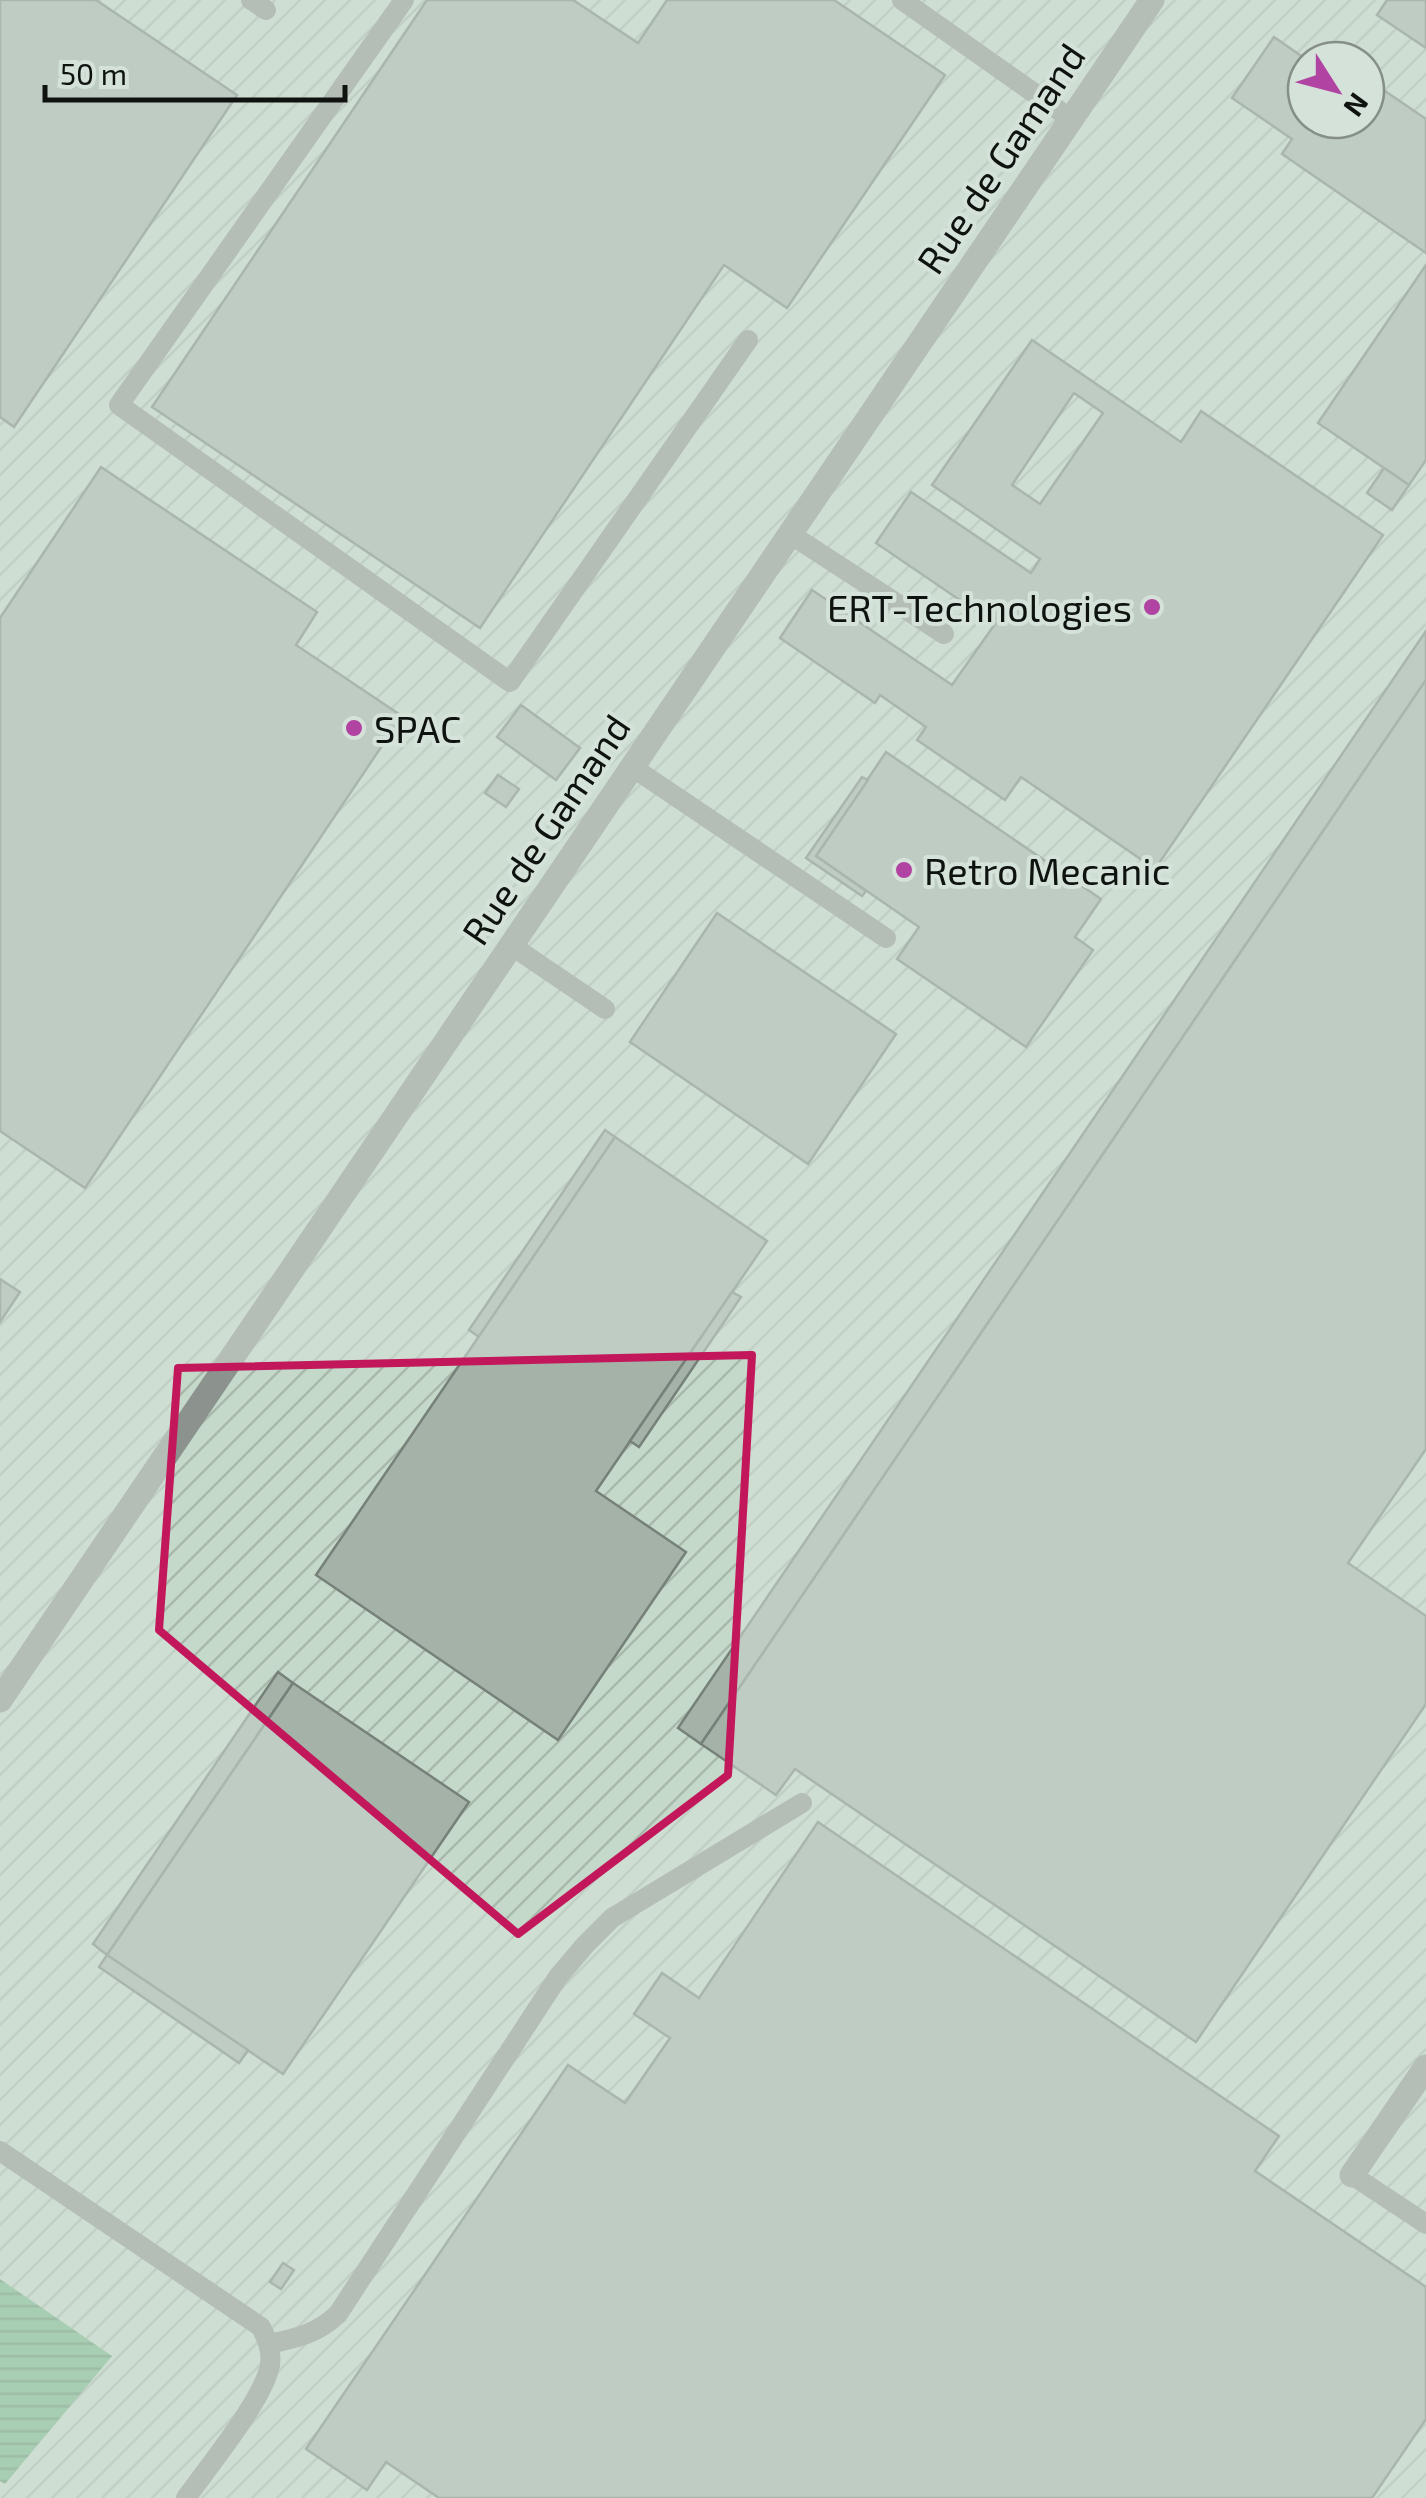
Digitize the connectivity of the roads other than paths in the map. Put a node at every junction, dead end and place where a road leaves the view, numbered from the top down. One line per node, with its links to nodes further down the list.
1 (404, 0): 5 (lane)
2 (902, 0): 4 (lane)
3 (1152, 0): 4 (street, Rue de Gamand)
4 (1071, 120): 6 (street, Rue de Gamand)
5 (748, 340)
6 (790, 534): 7 (lane); 8 (street, Rue de Gamand)
7 (944, 634)
8 (632, 768): 9 (lane); 10 (street, Rue de Gamand)
9 (886, 938)
10 (512, 946): 11 (lane); 12 (street, Rue de Gamand)
11 (605, 1009)
12 (0, 1700)
13 (802, 1803): 18 (lane)
14 (1426, 2067): 16 (street)
15 (0, 2151): 18 (lane)
16 (1352, 2175): 17 (lane)
17 (1426, 2224)
18 (269, 2344): 19 (lane)
19 (186, 2498)

